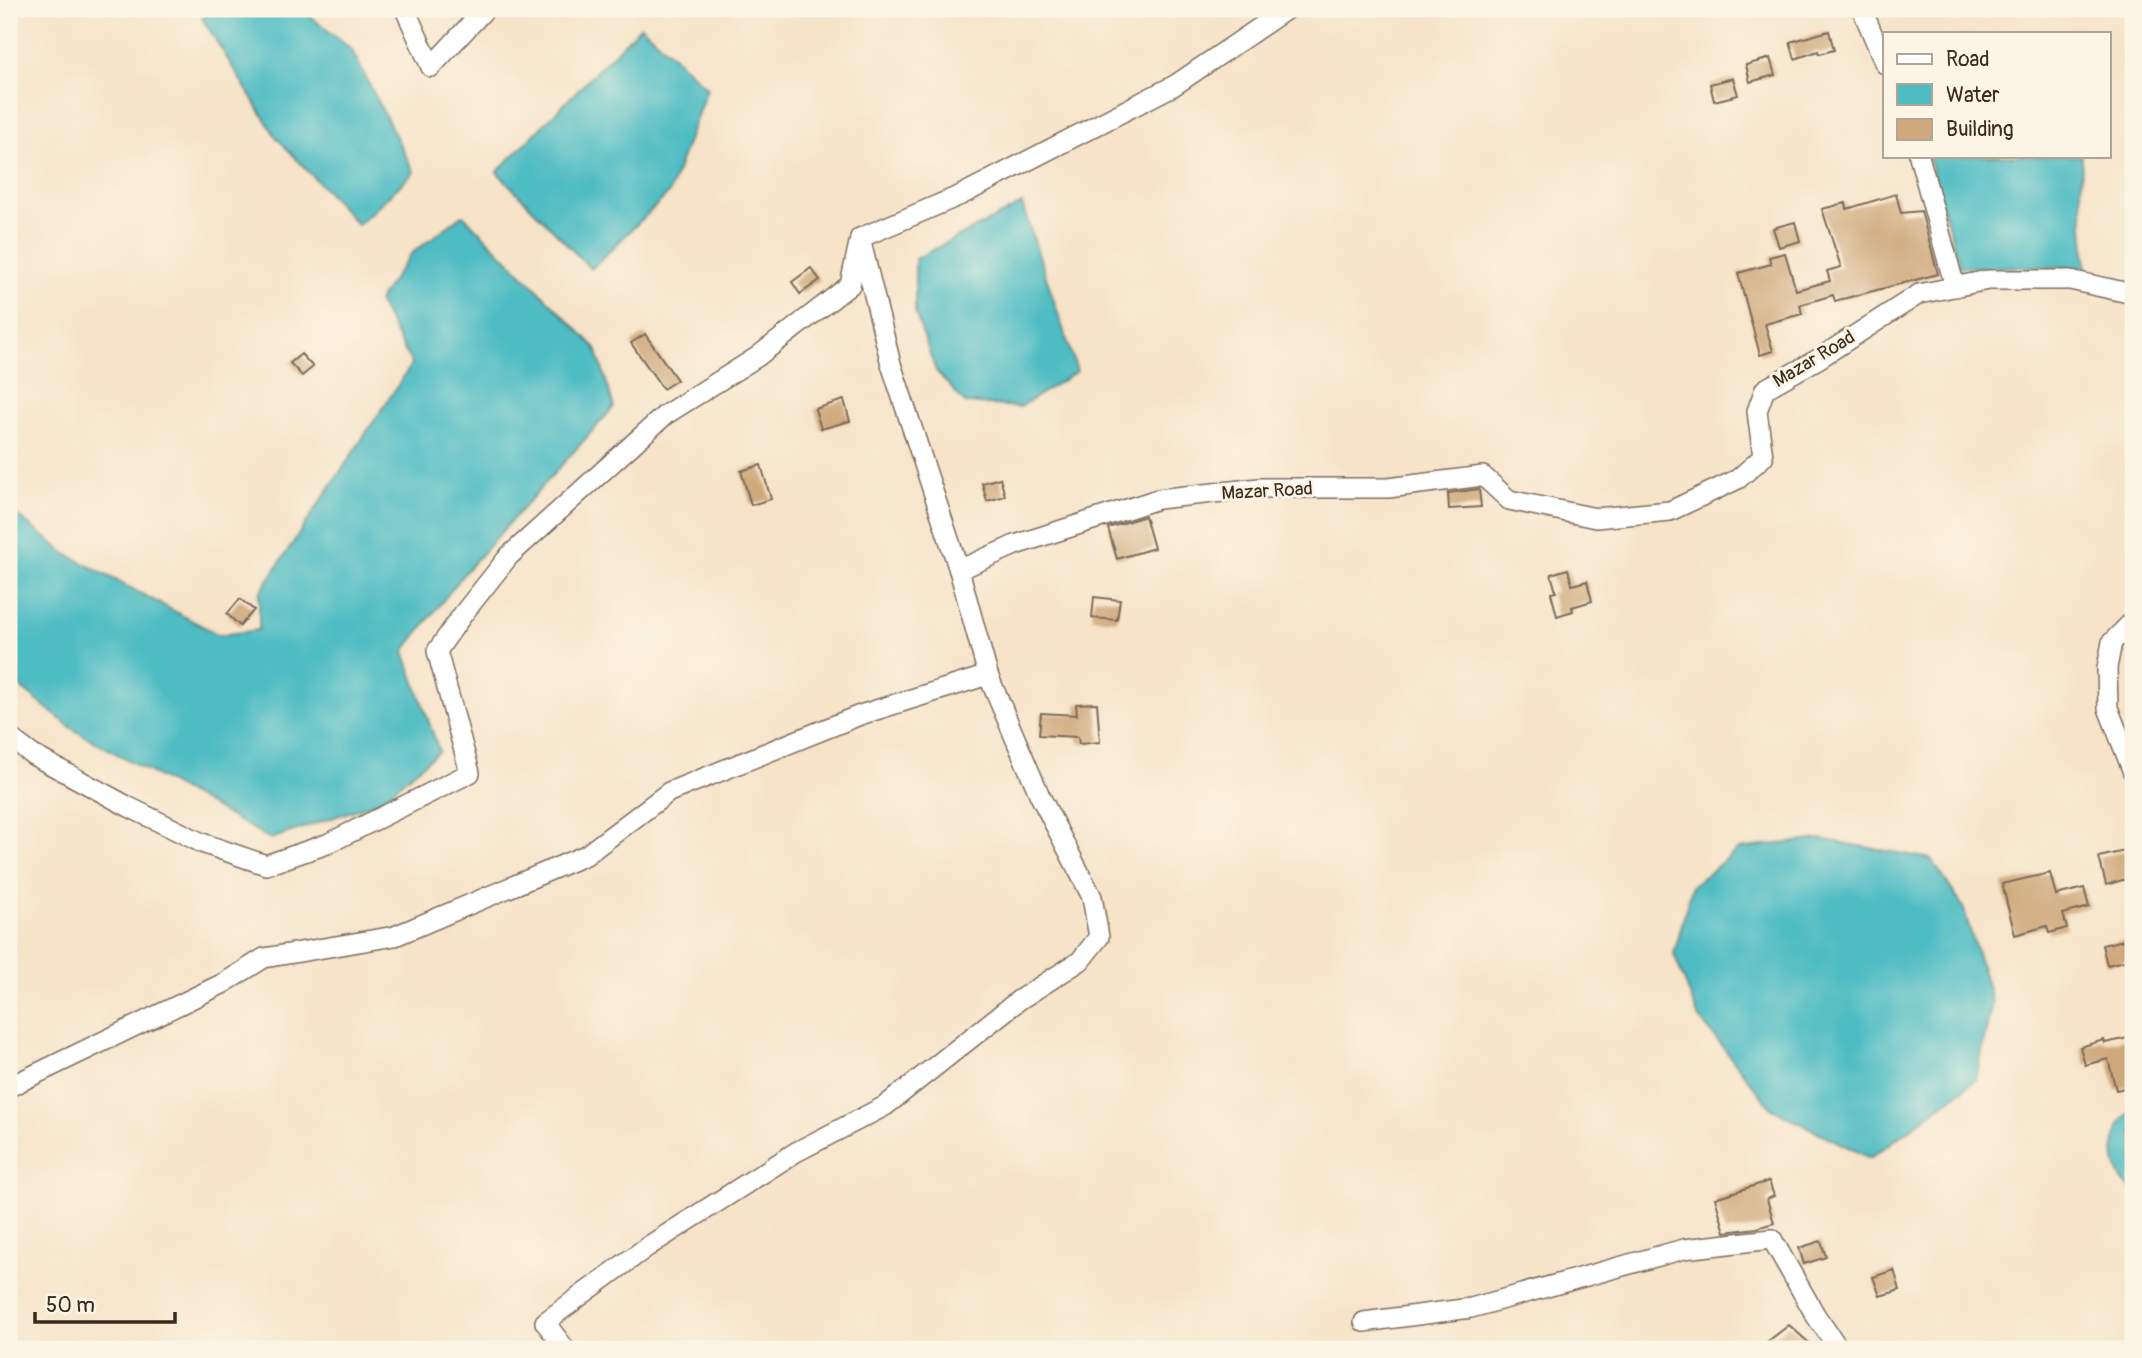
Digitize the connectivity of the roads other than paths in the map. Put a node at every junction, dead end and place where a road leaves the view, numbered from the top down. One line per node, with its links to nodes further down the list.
1 (405, 9): 2 (street)
2 (485, 9)
3 (1287, 9): 7 (street)
4 (1863, 9): 5 (street)
5 (1883, 59)
6 (1920, 158): 8 (street)
7 (860, 239): 10 (street); 13 (street)
8 (1955, 287): 9 (street, Mazar Road); 10 (street, Mazar Road)
9 (2133, 294)
10 (959, 570): 12 (street)
11 (2133, 621): 14 (street)
12 (988, 675): 15 (street); 17 (street)
13 (9, 737)
14 (2133, 772)
15 (9, 1087)
16 (1364, 1322): 18 (street)
17 (565, 1349)
18 (1839, 1349)

